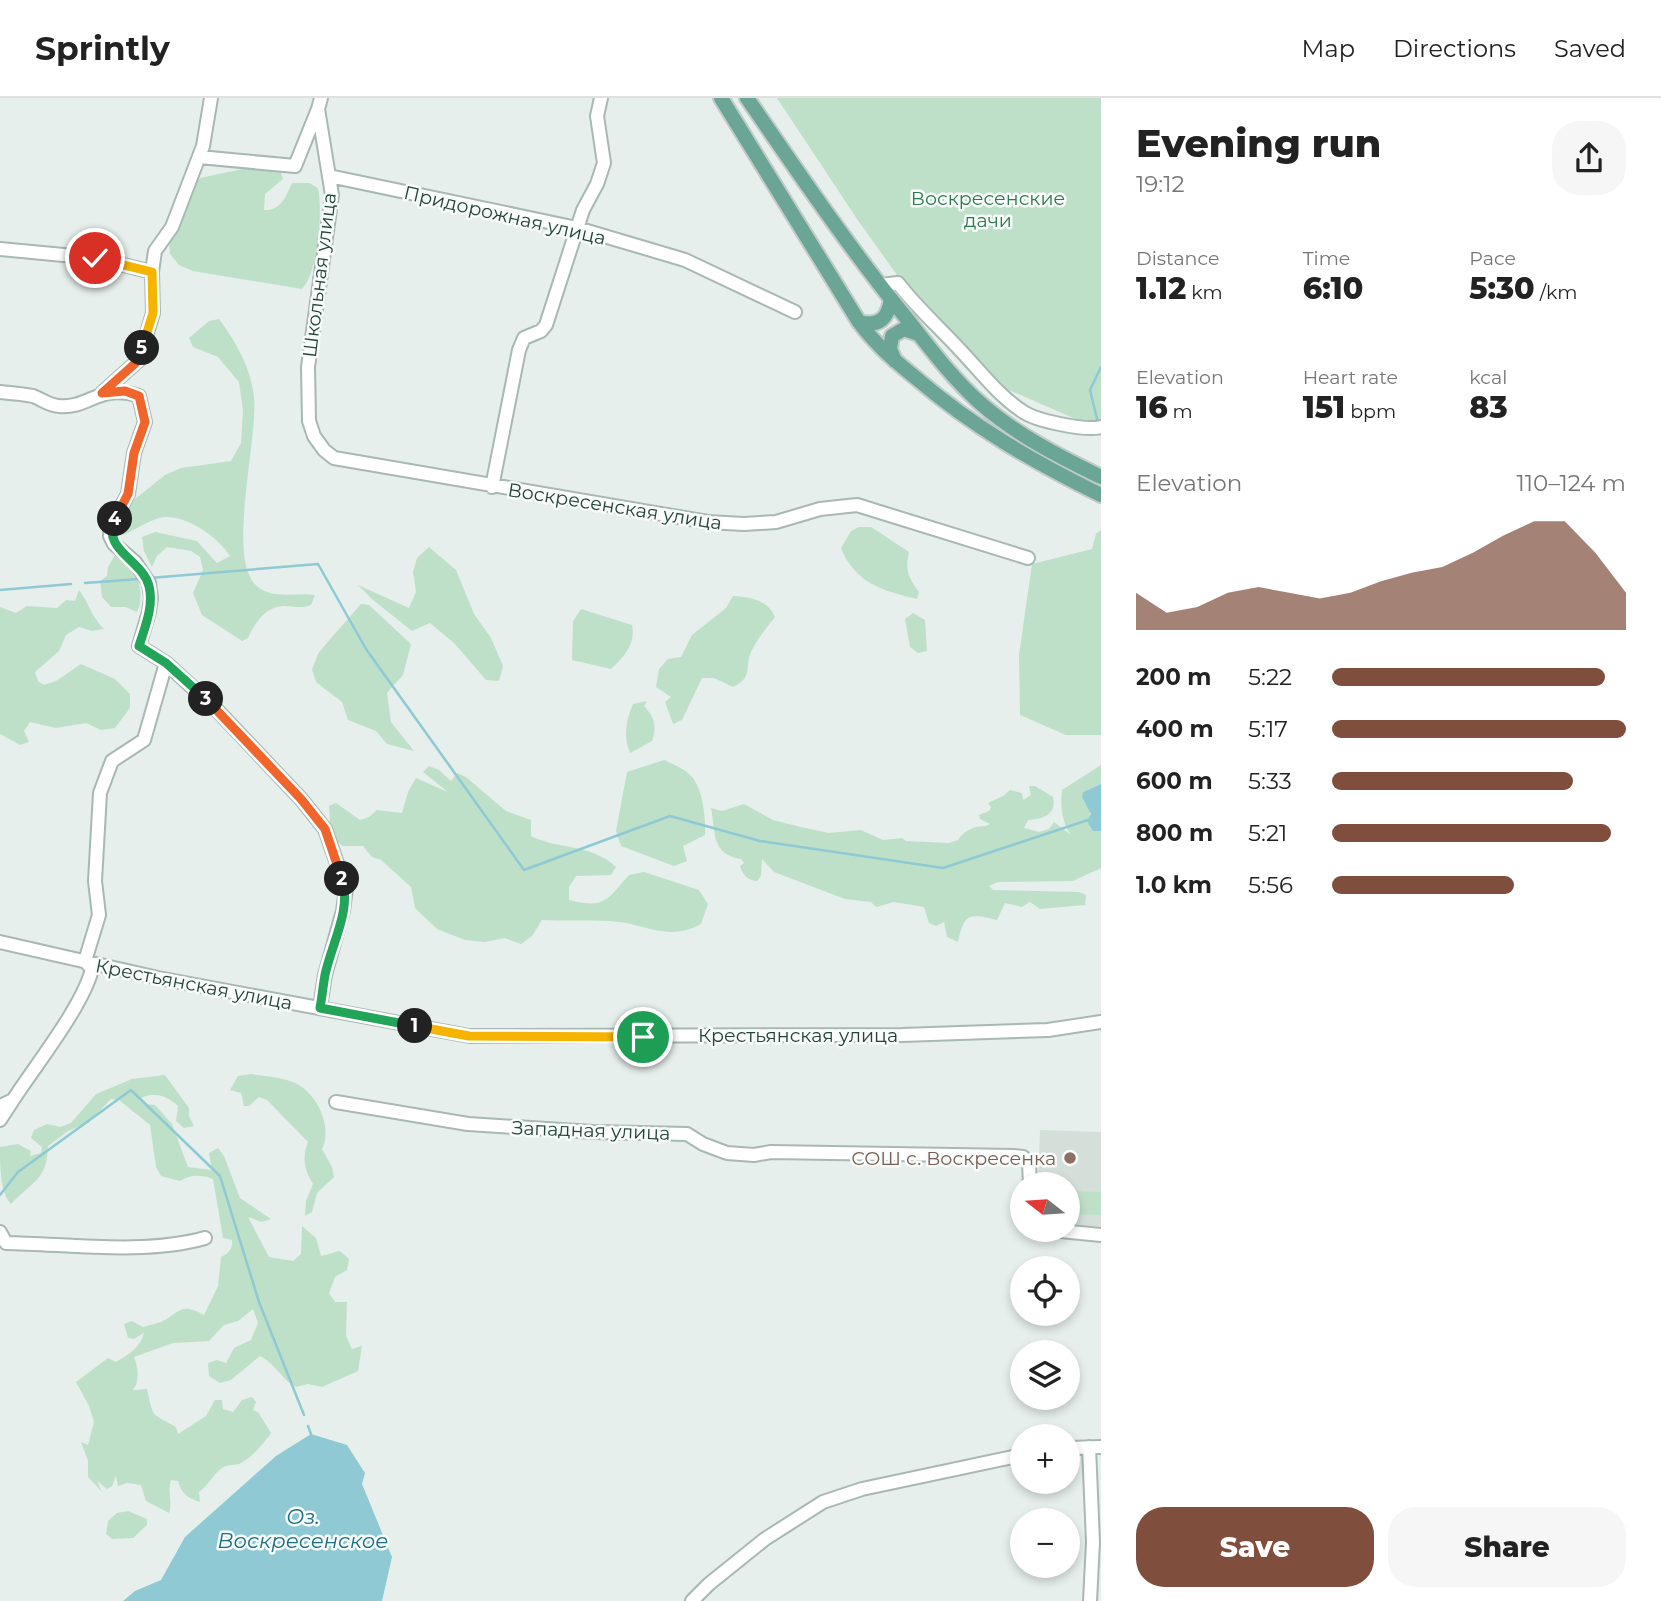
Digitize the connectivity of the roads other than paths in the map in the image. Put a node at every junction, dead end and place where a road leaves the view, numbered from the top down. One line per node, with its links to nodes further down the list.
1 (211, 98): 6 (street)
2 (601, 98): 8 (street)
3 (721, 98): 14 (main road)
4 (747, 98): 11 (main road)
5 (320, 103): 6 (street); 7 (street, Школьная улица)
6 (199, 157): 10 (street)
7 (329, 176): 8 (street, Придорожная улица); 20 (street, Школьная улица)
8 (577, 228): 13 (street, Придорожная улица); 22 (street)
9 (0, 249): 10 (street)
10 (152, 272): 18 (street)
11 (880, 285): 12 (main road); 19 (street)
12 (891, 299): 14 (main road); 15 (main road)
13 (795, 312)
14 (859, 321): 16 (main road)
15 (919, 335): 16 (main road); 21 (main road)
16 (895, 361): 23 (main road)
17 (0, 392): 18 (street)
18 (102, 393): 25 (street)
19 (1101, 427)
20 (324, 450): 22 (street, Воскресенская улица)
21 (1101, 477)
22 (492, 487): 24 (street, Воскресенская улица)
23 (1101, 495)
24 (1028, 558)
25 (166, 663): 27 (street); 28 (street)
26 (0, 942): 27 (street, Крестьянская улица)
27 (85, 961): 28 (street, Крестьянская улица); 30 (street)
28 (320, 1008): 29 (street, Крестьянская улица)
29 (1101, 1022)
30 (13, 1100): 32 (street); 33 (street)
31 (336, 1102): 34 (street, Западная улица)
32 (0, 1106)
33 (0, 1120)
34 (1030, 1172)
35 (1080, 1233): 36 (street)
36 (1101, 1235)
37 (3, 1238): 38 (street)
38 (205, 1238)
39 (1095, 1447): 42 (street)
40 (1010, 1458): 41 (street)
41 (692, 1601)
42 (1090, 1601)

